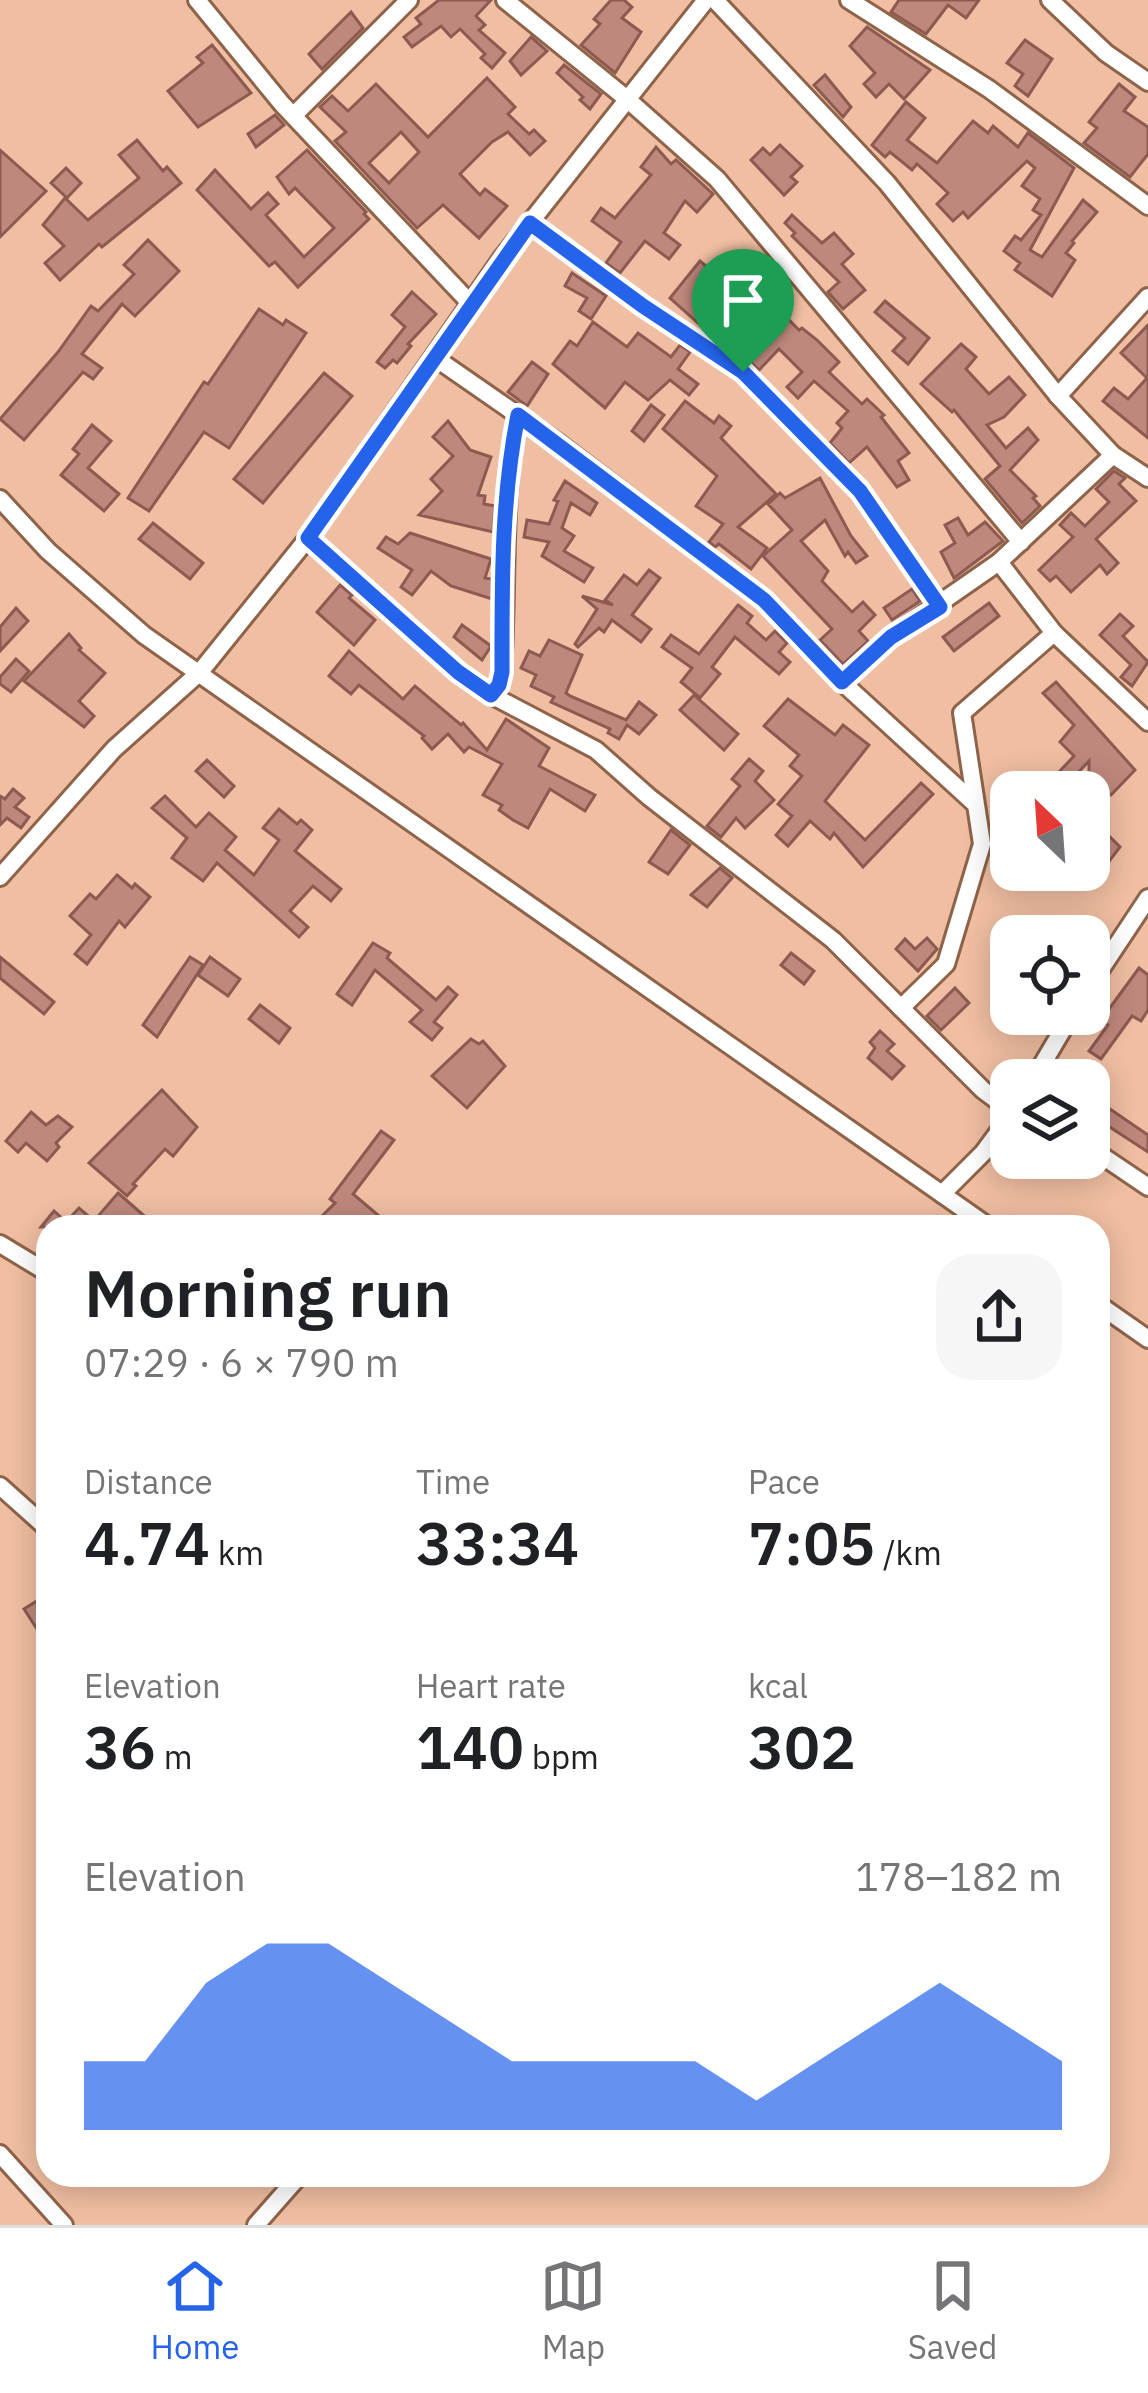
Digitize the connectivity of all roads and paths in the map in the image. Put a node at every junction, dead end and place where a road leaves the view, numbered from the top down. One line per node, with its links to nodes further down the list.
1 (197, 0): 10 (street)
2 (409, 0): 10 (street)
3 (505, 0): 9 (street)
4 (706, 0): 9 (street)
5 (715, 0): 16 (street)
6 (849, 0): 11 (street)
7 (1061, 3): 8 (street)
8 (1148, 82)
9 (627, 99): 12 (street); 22 (street)
10 (294, 115): 14 (street)
11 (1148, 206)
12 (530, 223): 14 (street); 24 (street)
13 (1148, 297): 16 (street)
14 (471, 304): 15 (street)
15 (434, 357): 17 (street); 21 (street)
16 (1058, 396): 18 (street)
17 (518, 415): 27 (street); 28 (street)
18 (1114, 455): 19 (street); 22 (street)
19 (1148, 478)
20 (0, 500): 26 (street)
21 (308, 538): 26 (street); 28 (street)
22 (1021, 542): 23 (street)
23 (999, 562): 24 (street); 25 (street)
24 (940, 607): 27 (street)
25 (1054, 633): 29 (street); 30 (street)
26 (200, 672): 31 (street); 39 (street)
27 (842, 682): 30 (street)
28 (491, 695): 34 (street)
29 (1148, 722)
30 (974, 802): 34 (street)
31 (0, 877)
32 (1148, 898): 33 (street)
33 (1110, 955)
34 (901, 1008): 35 (street)
35 (990, 1094)
36 (990, 1143): 39 (street)
37 (1110, 1161): 38 (street)
38 (1148, 1187)
39 (942, 1194): 40 (street)
40 (972, 1215)
41 (0, 1244): 42 (street)
42 (36, 1266)
43 (1110, 1312): 44 (street)
44 (1148, 1339)
45 (0, 1486): 46 (street)
46 (36, 1518)
47 (0, 2154): 49 (street)
48 (289, 2187): 50 (street)
49 (64, 2225)
50 (256, 2225)

